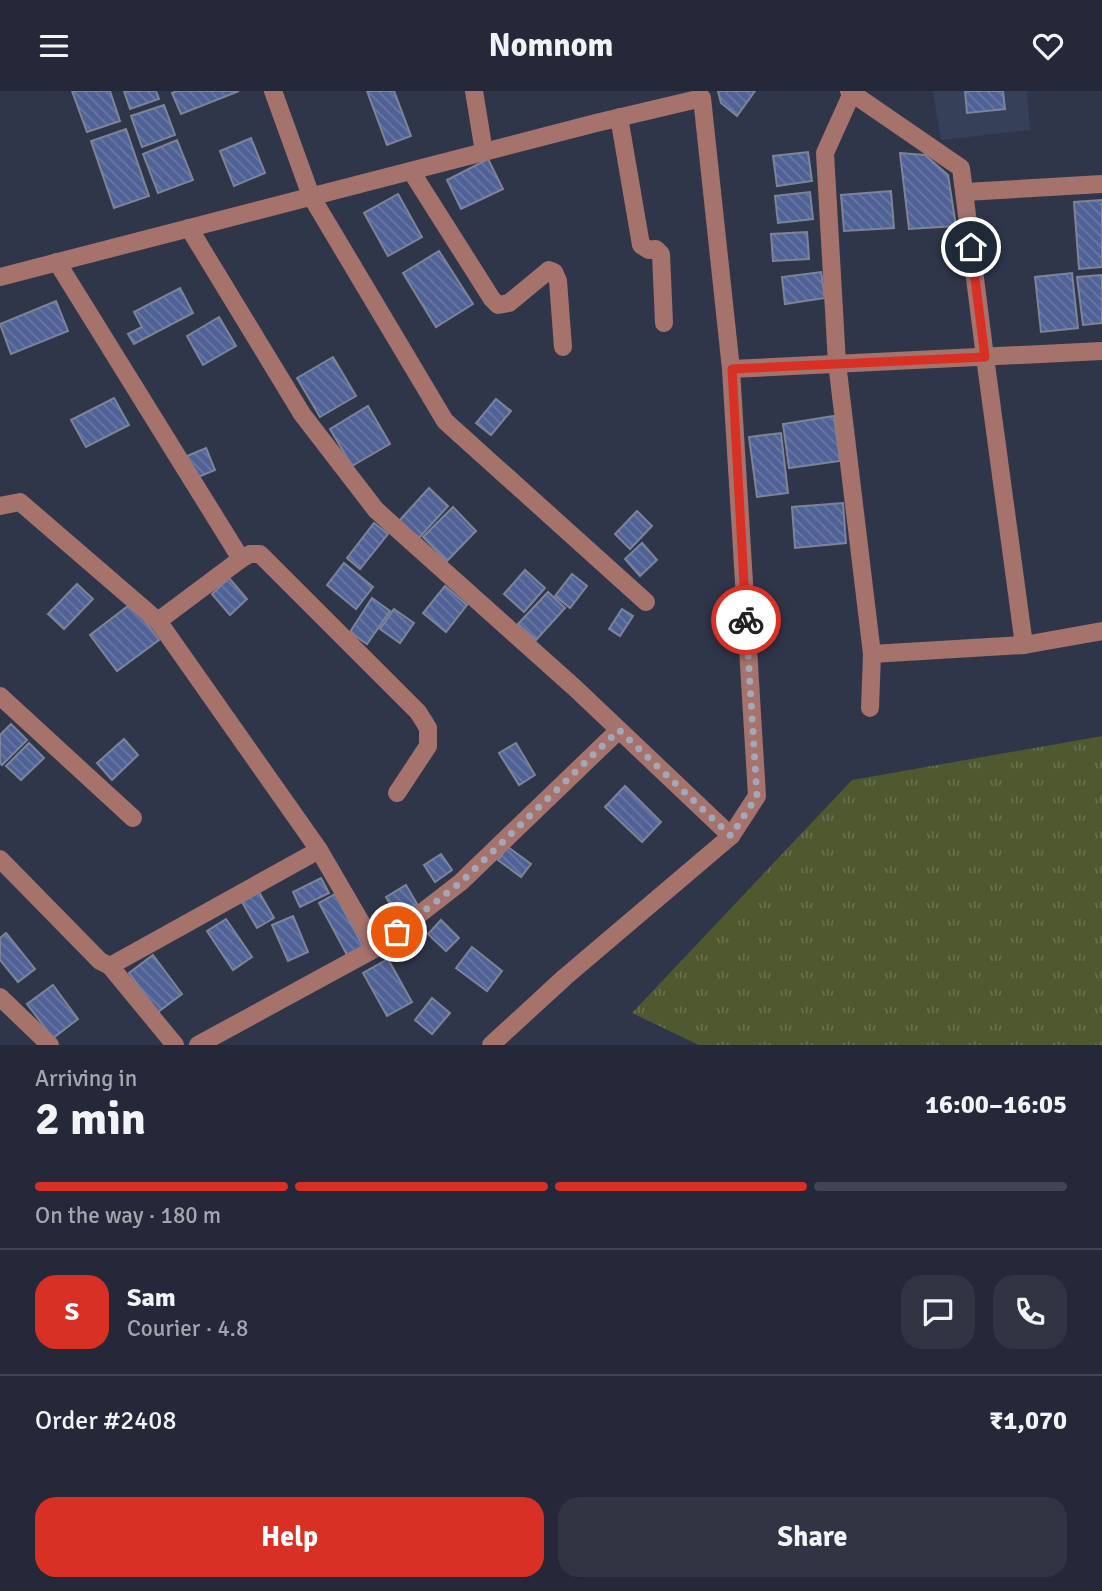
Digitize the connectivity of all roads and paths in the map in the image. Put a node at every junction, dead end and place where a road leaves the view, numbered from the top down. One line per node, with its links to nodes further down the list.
1 (273, 91): 9 (street)
2 (474, 91): 5 (street)
3 (851, 92): 8 (street); 17 (street)
4 (620, 117): 5 (street); 13 (street); 18 (street)
5 (484, 152): 6 (street)
6 (411, 171): 9 (street); 14 (street)
7 (1102, 184): 8 (street)
8 (965, 192): 16 (street)
9 (311, 196): 10 (street); 21 (street)
10 (189, 228): 11 (street); 28 (street)
11 (57, 262): 12 (street); 20 (street)
12 (0, 277)
13 (664, 323)
14 (563, 347)
15 (1102, 351): 16 (street)
16 (985, 357): 17 (street); 24 (street)
17 (837, 363): 18 (street); 25 (street)
18 (732, 369): 31 (street)
19 (0, 506): 22 (street)
20 (241, 559): 22 (street); 29 (street)
21 (646, 602)
22 (158, 621): 32 (street)
23 (1102, 631): 24 (street)
24 (1024, 645): 25 (street)
25 (872, 654): 27 (street)
26 (0, 697): 30 (street)
27 (870, 708)
28 (619, 730): 31 (street); 34 (street)
29 (397, 793)
30 (133, 818)
31 (731, 836): 40 (street)
32 (319, 850): 34 (street); 35 (street)
33 (0, 859): 35 (street)
34 (376, 948): 39 (street)
35 (110, 966): 38 (street)
36 (0, 997): 37 (street)
37 (50, 1045)
38 (175, 1045)
39 (198, 1045)
40 (491, 1045)

